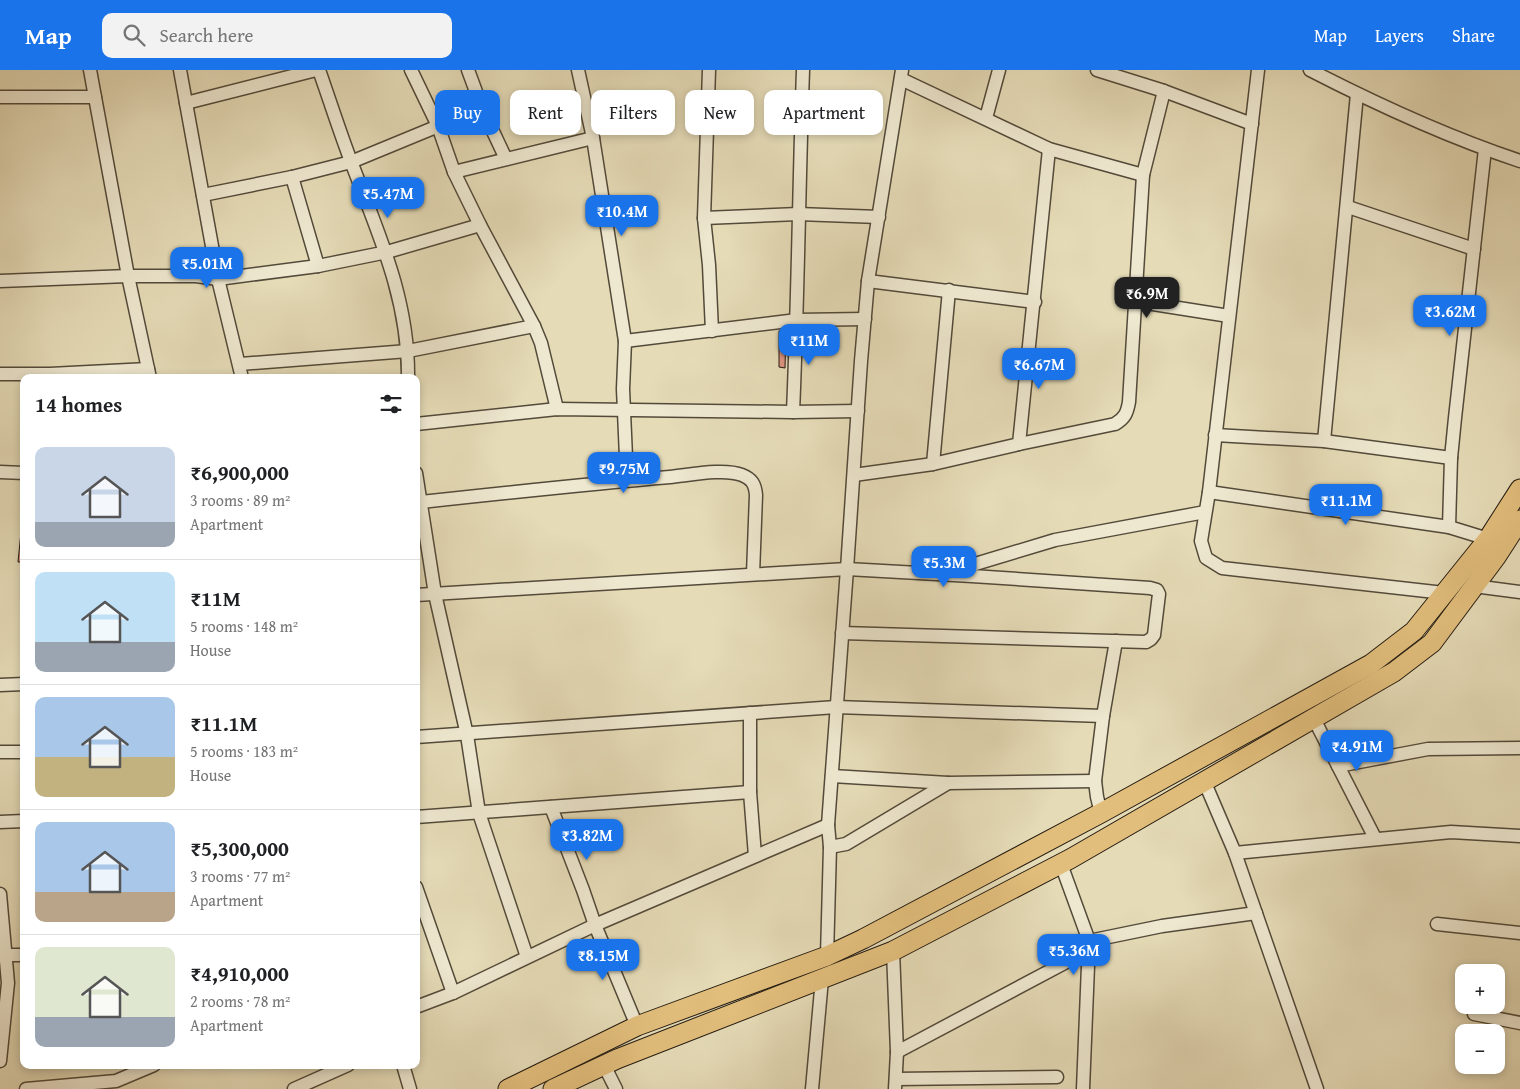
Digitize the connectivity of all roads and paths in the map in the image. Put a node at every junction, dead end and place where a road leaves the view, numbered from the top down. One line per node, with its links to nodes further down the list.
1 (90, 70): 17 (street)
2 (180, 70): 19 (street)
3 (317, 70): 19 (street); 31 (street)
4 (411, 70): 21 (street)
5 (468, 70): 14 (street)
6 (578, 70): 26 (street)
7 (709, 70): 39 (street)
8 (803, 70): 37 (street)
9 (999, 70): 20 (street)
10 (1097, 70): 15 (street)
11 (1258, 70): 22 (street)
12 (1310, 70): 16 (street)
13 (901, 74): 20 (street); 38 (street)
14 (475, 90)
15 (1164, 91): 22 (street); 33 (street)
16 (1357, 94): 28 (street); 36 (street)
17 (95, 97): 18 (street); 44 (street)
18 (0, 98)
19 (186, 103): 35 (street)
20 (986, 118): 27 (street)
21 (435, 120)
22 (1252, 124): 51 (street)
23 (435, 127): 31 (street)
24 (441, 135): 32 (street)
25 (495, 135): 29 (street)
26 (593, 138): 29 (street); 56 (street)
27 (1049, 149): 33 (street); 50 (street)
28 (1485, 149): 30 (street); 41 (street)
29 (506, 159): 32 (street)
30 (1520, 161)
31 (351, 162): 34 (street); 42 (street)
32 (454, 172): 40 (street)
33 (1143, 175): 49 (street)
34 (292, 177): 35 (street); 43 (street)
35 (203, 195): 45 (street)
36 (1348, 207): 41 (street); 69 (street)
37 (798, 214): 38 (street); 39 (street); 53 (street)
38 (879, 217): 47 (street)
39 (704, 218): 55 (street)
40 (480, 225): 42 (street); 54 (street)
41 (1474, 249): 71 (street)
42 (387, 252): 43 (street); 57 (street)
43 (318, 266): 45 (street)
44 (128, 276): 45 (street); 46 (street); 59 (street)
45 (218, 279): 58 (street)
46 (0, 281)
47 (868, 281): 48 (street); 52 (street)
48 (949, 290): 50 (street); 72 (street)
49 (1134, 301): 51 (street); 70 (street)
50 (1035, 302): 70 (street)
51 (1229, 316): 68 (street)
52 (865, 319): 53 (street); 65 (street)
53 (797, 320): 55 (street); 66 (street)
54 (534, 326): 57 (street); 63 (street)
55 (712, 331): 56 (street)
56 (625, 341): 64 (street)
57 (408, 351): 58 (street); 62 (street)
58 (240, 364): 61 (street)
59 (149, 373): 60 (street)
60 (0, 374)
61 (241, 374)
62 (408, 374)
63 (556, 409): 64 (street); 67 (street)
64 (625, 409): 66 (street); 76 (street)
65 (858, 411): 66 (street); 75 (street)
66 (793, 412)
67 (420, 424)
68 (1215, 435): 69 (street); 78 (street)
69 (1324, 441): 71 (street)
70 (1019, 444): 72 (street)
71 (1451, 458): 83 (street)
72 (933, 464): 75 (street)
73 (0, 472): 74 (street)
74 (20, 473)
75 (854, 475): 85 (street)
76 (627, 480): 80 (street); 86 (street)
77 (1520, 490): 84 (main road)
78 (1209, 492): 81 (street); 83 (street)
79 (420, 496): 80 (street)
80 (421, 502): 91 (street)
81 (1205, 512): 87 (street); 90 (street)
82 (1520, 520): 88 (main road)
83 (1449, 527): 84 (street)
84 (1488, 539): 90 (main road)
85 (848, 569): 86 (street); 87 (street); 93 (street)
86 (754, 574): 91 (street)
87 (942, 574): 94 (street)
88 (1474, 586): 89 (street); 100 (main road)
89 (1520, 592)
90 (1444, 593): 114 (main road)
91 (435, 594): 92 (street); 101 (street)
92 (420, 595)
93 (842, 634): 94 (street); 97 (street)
94 (1116, 642): 99 (street)
95 (20, 684): 96 (street)
96 (0, 685)
97 (836, 707): 98 (street); 99 (street); 107 (street)
98 (750, 713): 101 (street); 111 (street)
99 (1103, 716): 108 (street)
100 (1314, 719): 106 (street); 110 (main road)
101 (467, 735): 102 (street); 113 (street)
102 (420, 737)
103 (1520, 748): 106 (street)
104 (0, 752): 105 (street)
105 (20, 752)
106 (1338, 766): 120 (street)
107 (832, 776): 109 (street); 118 (street)
108 (1095, 780): 109 (street); 114 (street)
109 (948, 783): 121 (street)
110 (1205, 783): 122 (street); 124 (main road)
111 (750, 792): 112 (street); 123 (street)
112 (552, 807): 113 (street); 129 (street)
113 (479, 813): 115 (street); 136 (street)
114 (1101, 813): 135 (main road)
115 (420, 817)
116 (20, 821): 117 (street)
117 (0, 822)
118 (828, 825): 121 (street); 123 (street)
119 (1520, 836): 120 (street)
120 (1375, 838): 122 (street)
121 (830, 848): 135 (street)
122 (1235, 853): 127 (street)
123 (755, 856): 129 (street)
124 (1061, 864): 131 (street); 132 (main road)
125 (0, 894): 133 (street)
126 (420, 898): 138 (street)
127 (1256, 913): 131 (street); 160 (street)
128 (1438, 924): 130 (street)
129 (595, 926): 136 (street); 142 (street)
130 (1520, 933)
131 (1089, 946): 143 (street); 159 (street)
132 (893, 951): 137 (main road); 143 (street)
133 (3, 955): 134 (street); 144 (street)
134 (20, 955)
135 (827, 956): 142 (main road)
136 (527, 958): 138 (street)
137 (822, 979): 145 (main road); 158 (street)
138 (453, 993): 139 (street)
139 (420, 1005)
140 (1474, 1014): 141 (street)
141 (1520, 1023)
142 (637, 1026): 155 (main road)
143 (897, 1052): 150 (street)
144 (0, 1061)
145 (604, 1065): 156 (main road); 157 (street)
146 (147, 1069): 151 (street)
147 (339, 1069): 153 (street)
148 (404, 1069): 154 (street)
149 (1057, 1077): 150 (street)
150 (896, 1084)
151 (118, 1085): 152 (street)
152 (26, 1089)
153 (294, 1089)
154 (410, 1089)
155 (508, 1089)
156 (553, 1089)
157 (616, 1089)
158 (812, 1089)
159 (1083, 1089)
160 (1317, 1089)

